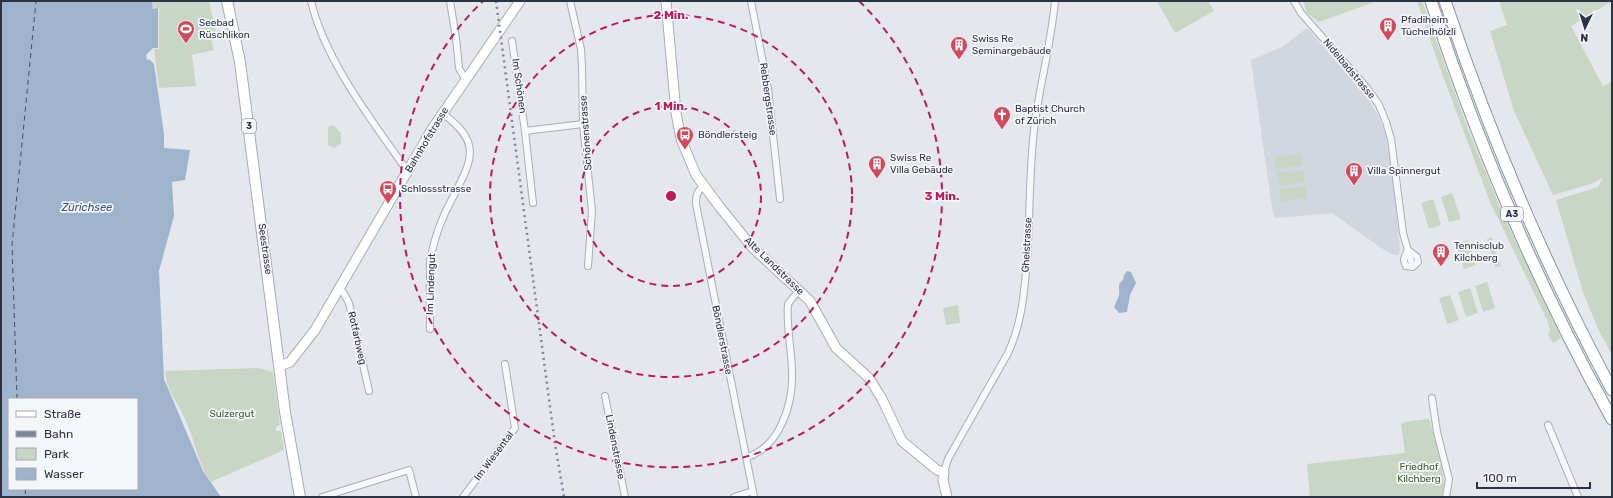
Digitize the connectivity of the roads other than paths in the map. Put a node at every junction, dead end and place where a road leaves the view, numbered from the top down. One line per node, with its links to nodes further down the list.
1 (227, 1): 27 (main road, Seestrasse / 3)
2 (311, 1): 17 (street)
3 (450, 1): 13 (street)
4 (520, 1): 13 (street)
5 (570, 1): 15 (street, Schönenstrasse)
6 (666, 1): 18 (street, Alte Landstrasse)
7 (751, 1): 19 (street, Rebbergstrasse)
8 (1055, 1): 35 (street, Gheistrasse)
9 (1294, 1): 21 (street, Nidelbadstrasse)
10 (1431, 1): 32 (highway, A3)
11 (1445, 1): 28 (highway, A3)
12 (512, 41): 16 (street, Im Schönen)
13 (465, 79): 14 (street, Bahnhofstrasse)
14 (442, 113): 17 (street, Bahnhofstrasse); 25 (street, Im Lindengut)
15 (583, 124): 16 (street); 22 (street, Schönenstrasse)
16 (525, 131): 20 (street, Im Schönen)
17 (408, 172): 23 (street, Bahnhofstrasse)
18 (703, 186): 24 (street, Alte Landstrasse); 34 (street, Böndlerstrasse)
19 (780, 198)
20 (533, 203)
21 (1411, 261)
22 (588, 266)
23 (338, 288): 27 (street, Bahnhofstrasse); 29 (street, Rotfarbweg)
24 (799, 290): 34 (street); 35 (street, Alte Landstrasse)
25 (430, 328)
26 (505, 364): 40 (street, Im Wiesental)
27 (280, 366): 37 (main road, Seestrasse / 3)
28 (1612, 390)
29 (369, 391)
30 (605, 396): 41 (street, Lindenstrasse)
31 (1432, 398): 44 (street)
32 (1612, 419)
33 (1548, 425): 45 (street)
34 (747, 457): 36 (street, Böndlerstrasse)
35 (944, 472): 43 (street)
36 (754, 494): 42 (street)
37 (300, 497)
38 (322, 497): 39 (street)
39 (416, 497)
40 (463, 497)
41 (625, 497)
42 (734, 497)
43 (947, 497)
44 (1446, 497)
45 (1578, 497)

